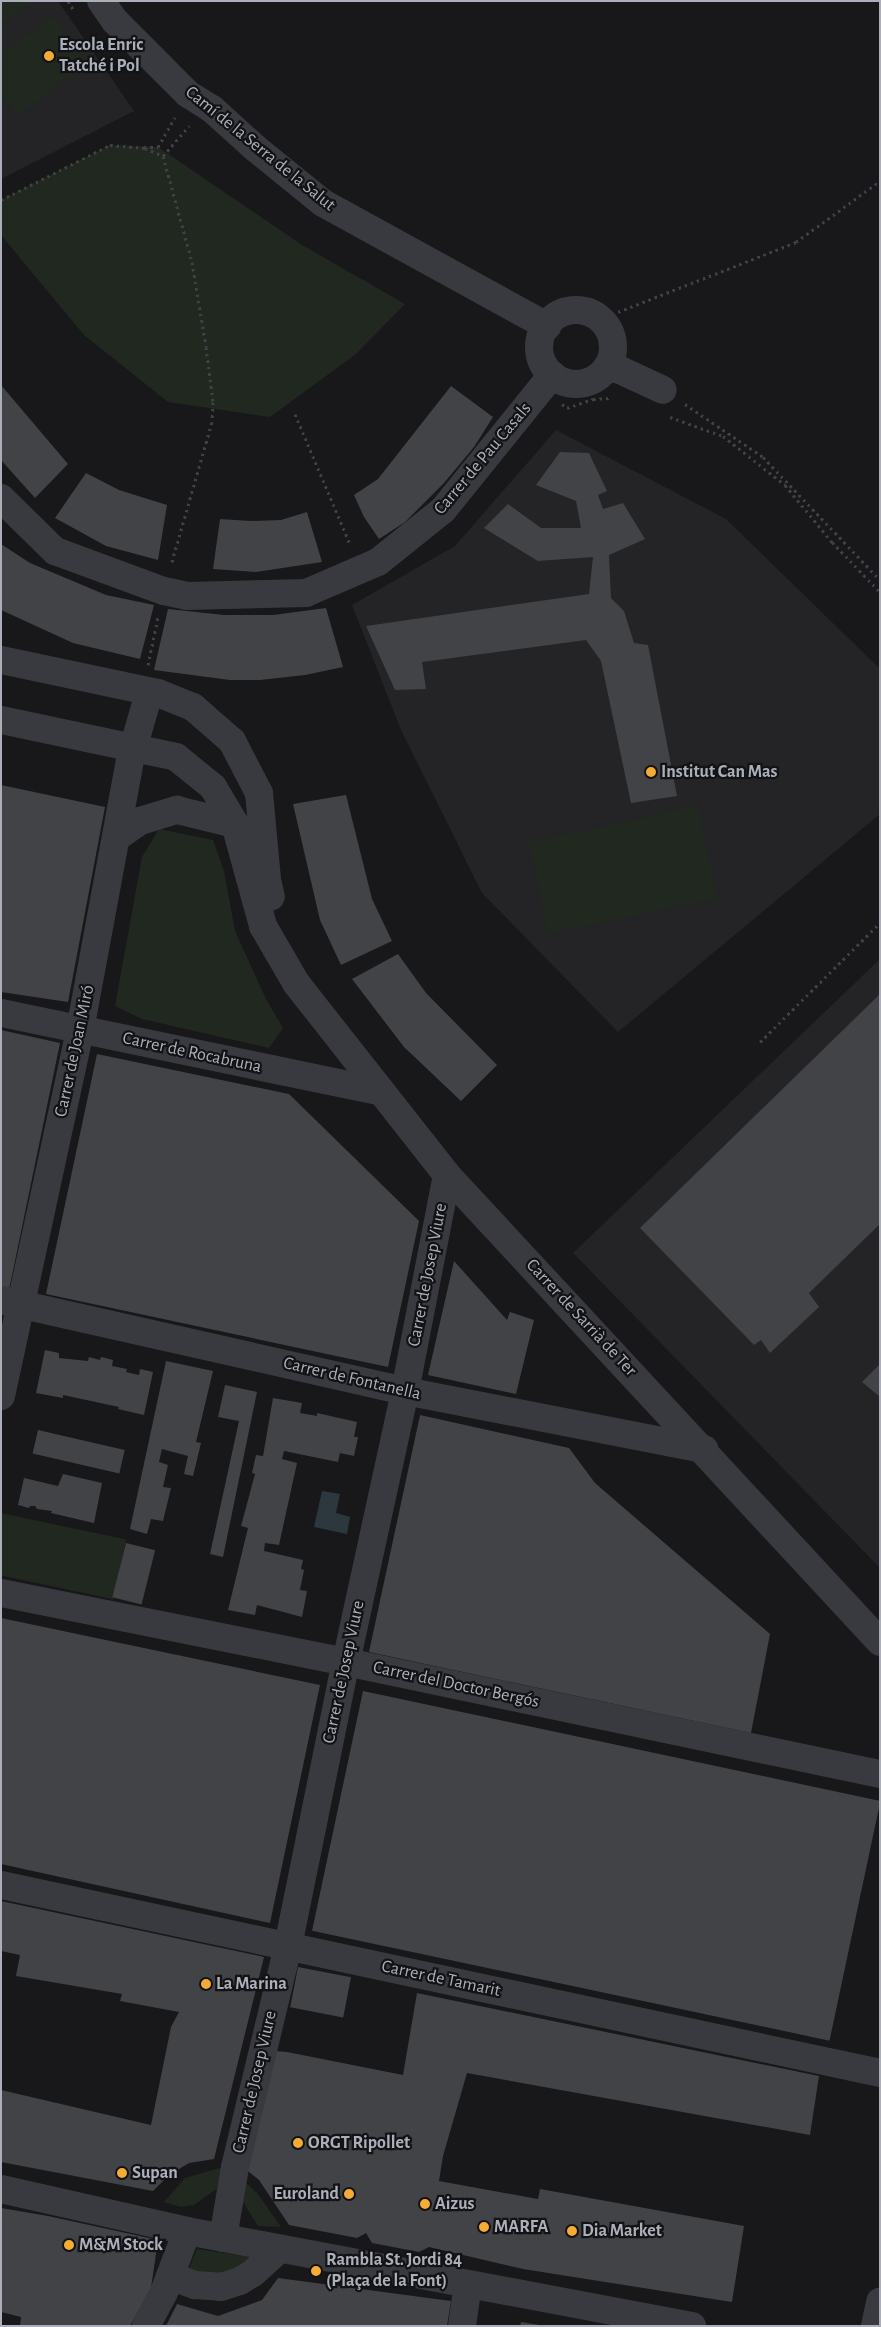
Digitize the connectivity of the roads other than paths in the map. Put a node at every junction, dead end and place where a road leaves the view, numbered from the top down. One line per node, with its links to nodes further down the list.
1 (101, 1): 2 (street, Camí de la Serra de la Salut)
2 (546, 326): 3 (street); 4 (street)
3 (607, 367): 4 (street); 5 (street)
4 (552, 375): 6 (street, Carrer de Pau Casals)
5 (663, 390)
6 (1, 498)
7 (1, 660): 8 (street, Carrer de Sarrià de Ter)
8 (148, 700): 10 (street, Carrer de Joan Miró); 13 (street, Carrer de Sarrià de Ter)
9 (1, 720): 10 (street, Carrer de Sarrià de Ter)
10 (133, 748): 11 (street, Carrer de Sarrià de Ter); 12 (street, Carrer de Joan Miró)
11 (235, 824): 12 (street); 13 (street, Carrer de Sarrià de Ter)
12 (117, 837): 15 (street, Carrer de Joan Miró)
13 (296, 983): 16 (street, Carrer de Sarrià de Ter)
14 (1, 1013): 15 (street, Carrer de Rocabruna)
15 (80, 1030): 16 (street, Carrer de Rocabruna); 18 (street, Carrer de Joan Miró)
16 (382, 1092): 17 (street, Carrer de Sarrià de Ter)
17 (447, 1175): 19 (street, Carrer de Josep Viure); 21 (street, Carrer de Sarrià de Ter)
18 (11, 1302): 19 (street, Carrer de Fontanella); 20 (street, Carrer de Joan Miró)
19 (405, 1391): 21 (street, Carrer de Fontanella); 24 (street, Carrer de Josep Viure)
20 (1, 1396)
21 (704, 1449): 23 (street, Carrer de Sarrià de Ter)
22 (1, 1593): 24 (street, Carrer del Doctor Bergós)
23 (880, 1642)
24 (346, 1662): 25 (street, Carrer del Doctor Bergós); 27 (street, Carrer de Josep Viure)
25 (880, 1774)
26 (1, 1885): 27 (street, Carrer de Tamarit)
27 (288, 1946): 28 (street, Carrer de Tamarit); 31 (street, Carrer de Josep Viure)
28 (880, 2073)
29 (1, 2189): 30 (street)
30 (187, 2231): 31 (street); 33 (street)
31 (223, 2238): 32 (street)
32 (288, 2250): 33 (street); 34 (street)
33 (170, 2276): 36 (street)
34 (468, 2284): 37 (street); 38 (street)
35 (880, 2302): 39 (street)
36 (146, 2326)
37 (462, 2326)
38 (692, 2326)
39 (875, 2326)

